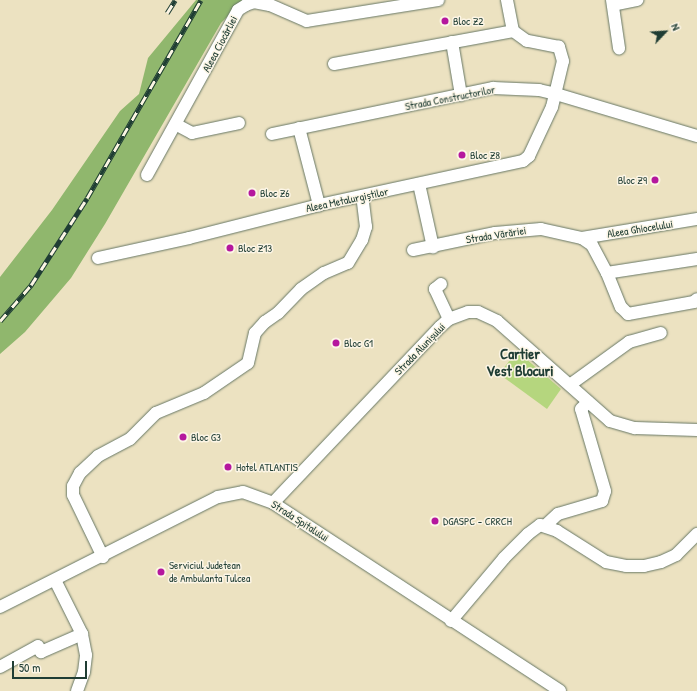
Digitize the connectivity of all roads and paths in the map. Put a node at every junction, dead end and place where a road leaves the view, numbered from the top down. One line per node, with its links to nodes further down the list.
1 (438, 0): 4 (street, Aleea Ciocârliei)
2 (507, 0): 6 (street)
3 (637, 0): 5 (street)
4 (272, 2): 13 (street, Aleea Ciocârliei)
5 (612, 2): 8 (street)
6 (514, 31): 7 (street); 10 (street, Aleea Metalurgiștilor)
7 (452, 42): 9 (street); 11 (street)
8 (619, 48)
9 (334, 64)
10 (556, 94): 11 (street, Strada Constructorilor); 16 (street, Strada Constructorilor); 18 (street, Aleea Metalurgiștilor)
11 (461, 95): 14 (street, Strada Constructorilor)
12 (239, 123): 13 (street)
13 (177, 125): 17 (street, Aleea Ciocârliei)
14 (299, 128): 15 (street, Strada Constructorilor); 20 (street)
15 (272, 134)
16 (697, 136)
17 (147, 175)
18 (419, 184): 19 (street, Aleea Metalurgiștilor); 23 (street)
19 (362, 196): 20 (street, Aleea Metalurgiștilor); 38 (street)
20 (319, 205): 25 (street, Aleea Metalurgiștilor)
21 (697, 219): 22 (street, Aleea Ghiocelului)
22 (582, 238): 23 (street, Strada Vărăriei); 27 (street)
23 (433, 247): 24 (street, Strada Vărăriei)
24 (413, 250)
25 (98, 258)
26 (697, 259): 27 (street)
27 (607, 273): 29 (street)
28 (441, 284): 30 (street)
29 (697, 299)
30 (449, 319): 32 (street, Strada Alunișului); 35 (street, Strada Alunișului)
31 (661, 333): 32 (street)
32 (571, 384): 33 (street, Strada Alunișului)
33 (588, 402): 34 (street, Strada Alunișului); 36 (street)
34 (697, 430)
35 (274, 503): 38 (street, Strada Spitalului); 41 (street, Strada Spitalului)
36 (545, 526): 37 (street); 41 (street)
37 (697, 534)
38 (103, 557): 39 (street, Strada Spitalului)
39 (55, 580): 40 (street, Strada Spitalului); 42 (street)
40 (0, 607)
41 (451, 621): 45 (street, Strada Spitalului)
42 (82, 634): 43 (street); 44 (street)
43 (0, 667)
44 (77, 691)
45 (560, 691)

